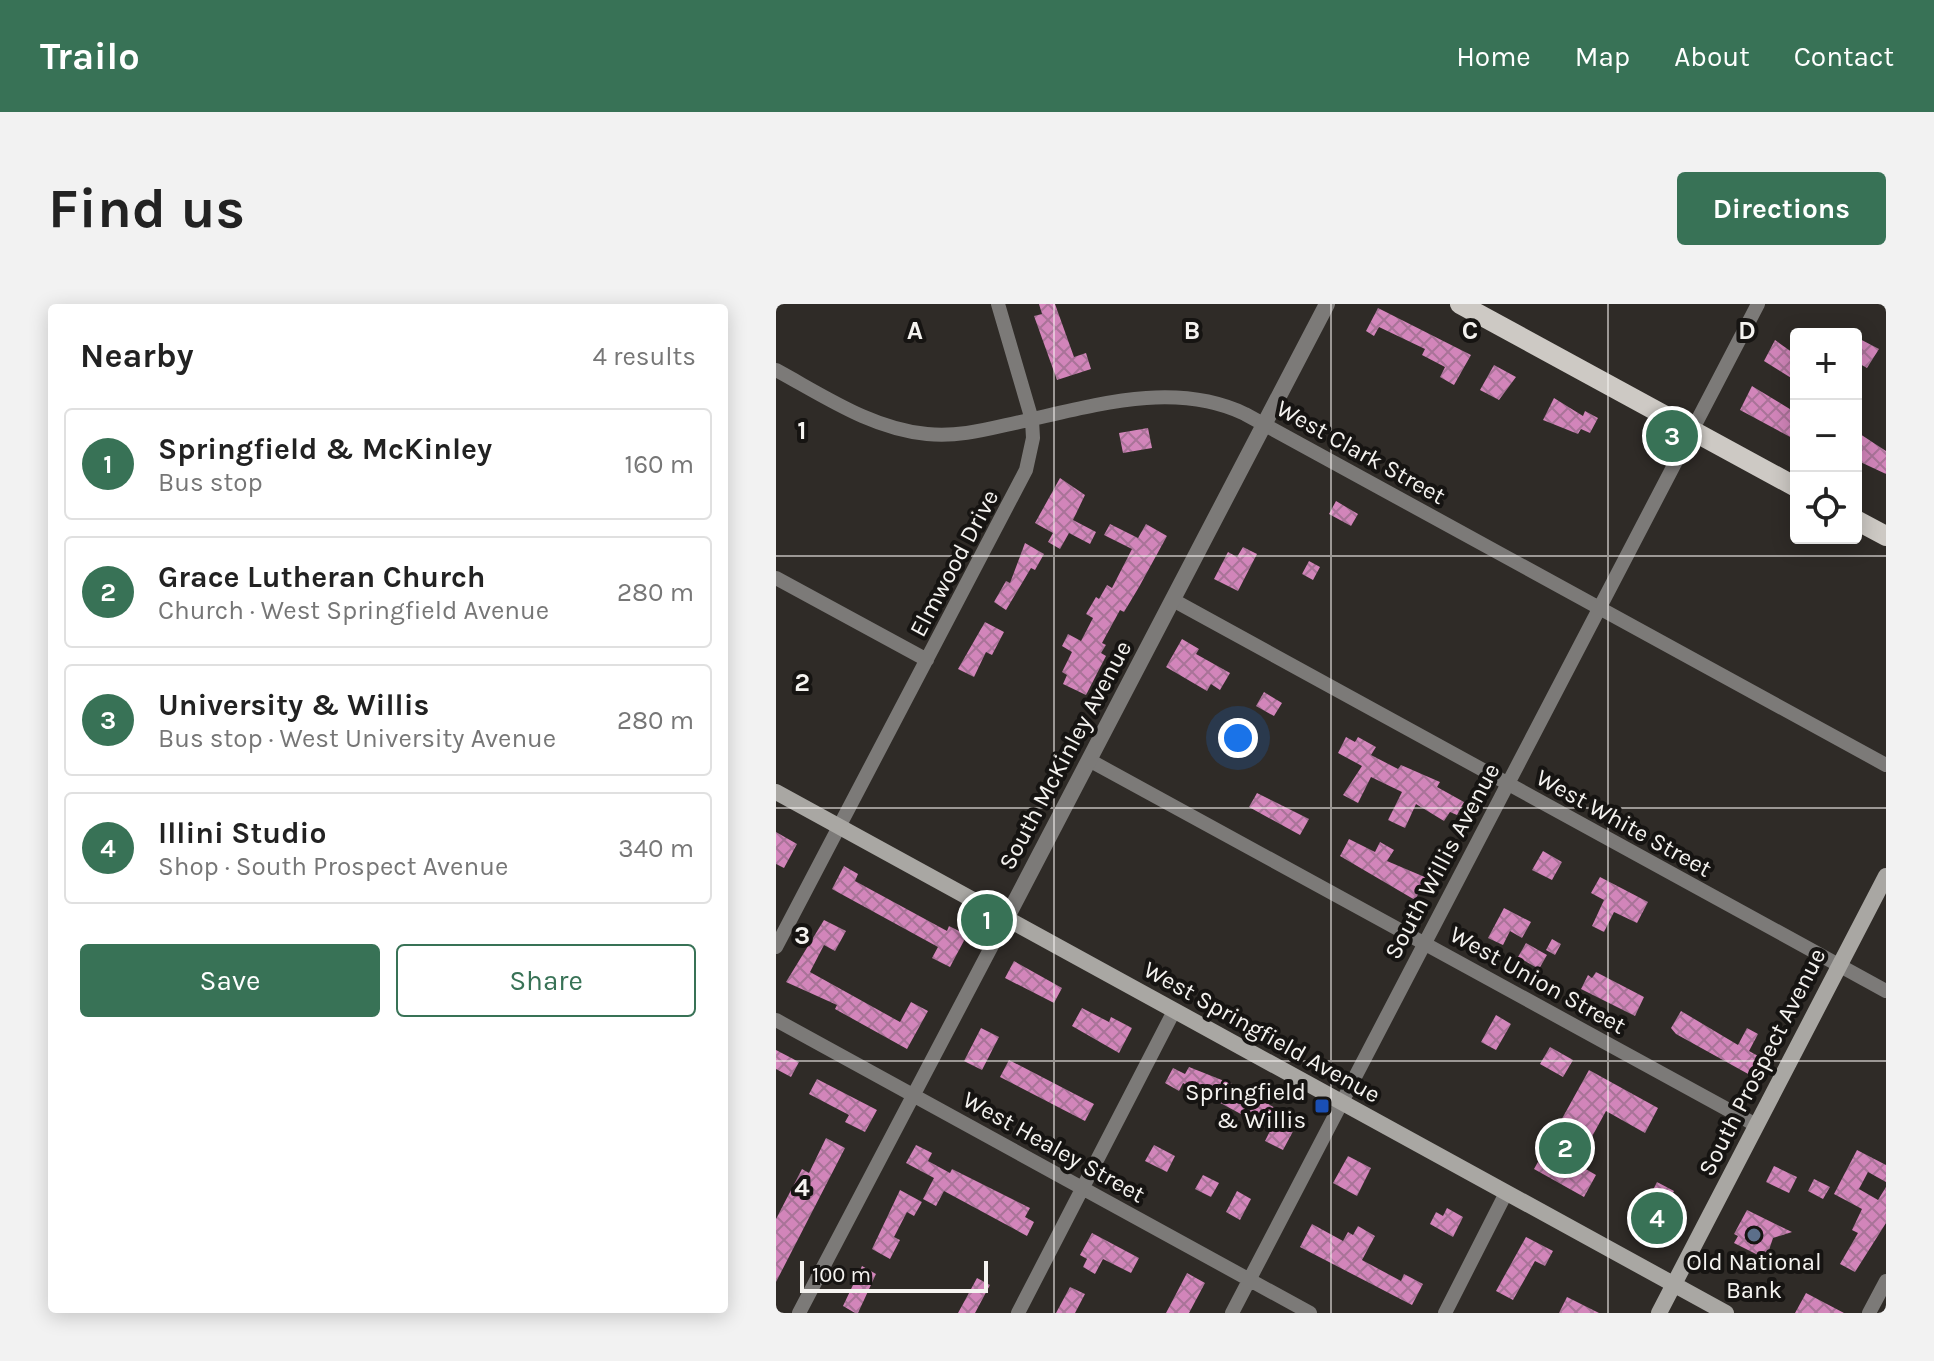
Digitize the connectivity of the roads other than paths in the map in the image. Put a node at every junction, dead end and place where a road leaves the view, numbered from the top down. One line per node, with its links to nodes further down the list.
1 (998, 304): 6 (street, Elmwood Drive)
2 (1327, 304): 7 (street, South McKinley Avenue)
3 (1460, 304): 8 (main road)
4 (1758, 304): 8 (street, South Willis Avenue)
5 (776, 370): 6 (street, West Clark Street)
6 (1032, 420): 7 (street, West Clark Street); 15 (street, Elmwood Drive)
7 (1264, 424): 13 (street, South McKinley Avenue); 14 (street, West Clark Street)
8 (1692, 430): 9 (main road); 14 (street, South Willis Avenue)
9 (1790, 484)
10 (1862, 523): 11 (main road)
11 (1886, 536)
12 (776, 578): 15 (street)
13 (1173, 600): 16 (street, South McKinley Avenue); 18 (street, West White Street)
14 (1599, 607): 17 (street, West Clark Street); 18 (street, South Willis Avenue)
15 (927, 660): 20 (street, Elmwood Drive)
16 (1089, 760): 22 (street, South McKinley Avenue); 23 (street, West Union Street)
17 (1886, 765)
18 (1507, 784): 23 (street, South Willis Avenue); 25 (street, West White Street)
19 (776, 792): 20 (main road, West Springfield Avenue)
20 (840, 828): 22 (main road, West Springfield Avenue); 24 (street, Elmwood Drive)
21 (1886, 876): 25 (main road, South Prospect Avenue)
22 (1006, 919): 27 (main road, West Springfield Avenue); 29 (street, South McKinley Avenue)
23 (1424, 943): 30 (street, South Willis Avenue); 31 (street, West Union Street)
24 (776, 947)
25 (1839, 966): 26 (street, West White Street); 31 (main road, South Prospect Avenue)
26 (1886, 991)
27 (1174, 1011): 30 (main road, West Springfield Avenue); 32 (street)
28 (776, 1020): 29 (street, West Healey Street)
29 (914, 1095): 32 (street, West Healey Street); 37 (street, South McKinley Avenue)
30 (1341, 1103): 33 (main road, West Springfield Avenue); 34 (street, South Willis Avenue)
31 (1756, 1125): 36 (main road, South Prospect Avenue)
32 (1083, 1189): 34 (street, West Healey Street); 38 (street)
33 (1506, 1193): 36 (main road, West Springfield Avenue); 41 (street)
34 (1249, 1279): 39 (street, South Willis Avenue); 40 (street, West Healey Street)
35 (1886, 1281): 44 (street)
36 (1673, 1286): 42 (main road, South Prospect Avenue); 43 (main road, West Springfield Avenue)
37 (799, 1313)
38 (1018, 1313)
39 (1232, 1313)
40 (1310, 1313)
41 (1445, 1313)
42 (1659, 1313)
43 (1726, 1313)
44 (1869, 1313)

